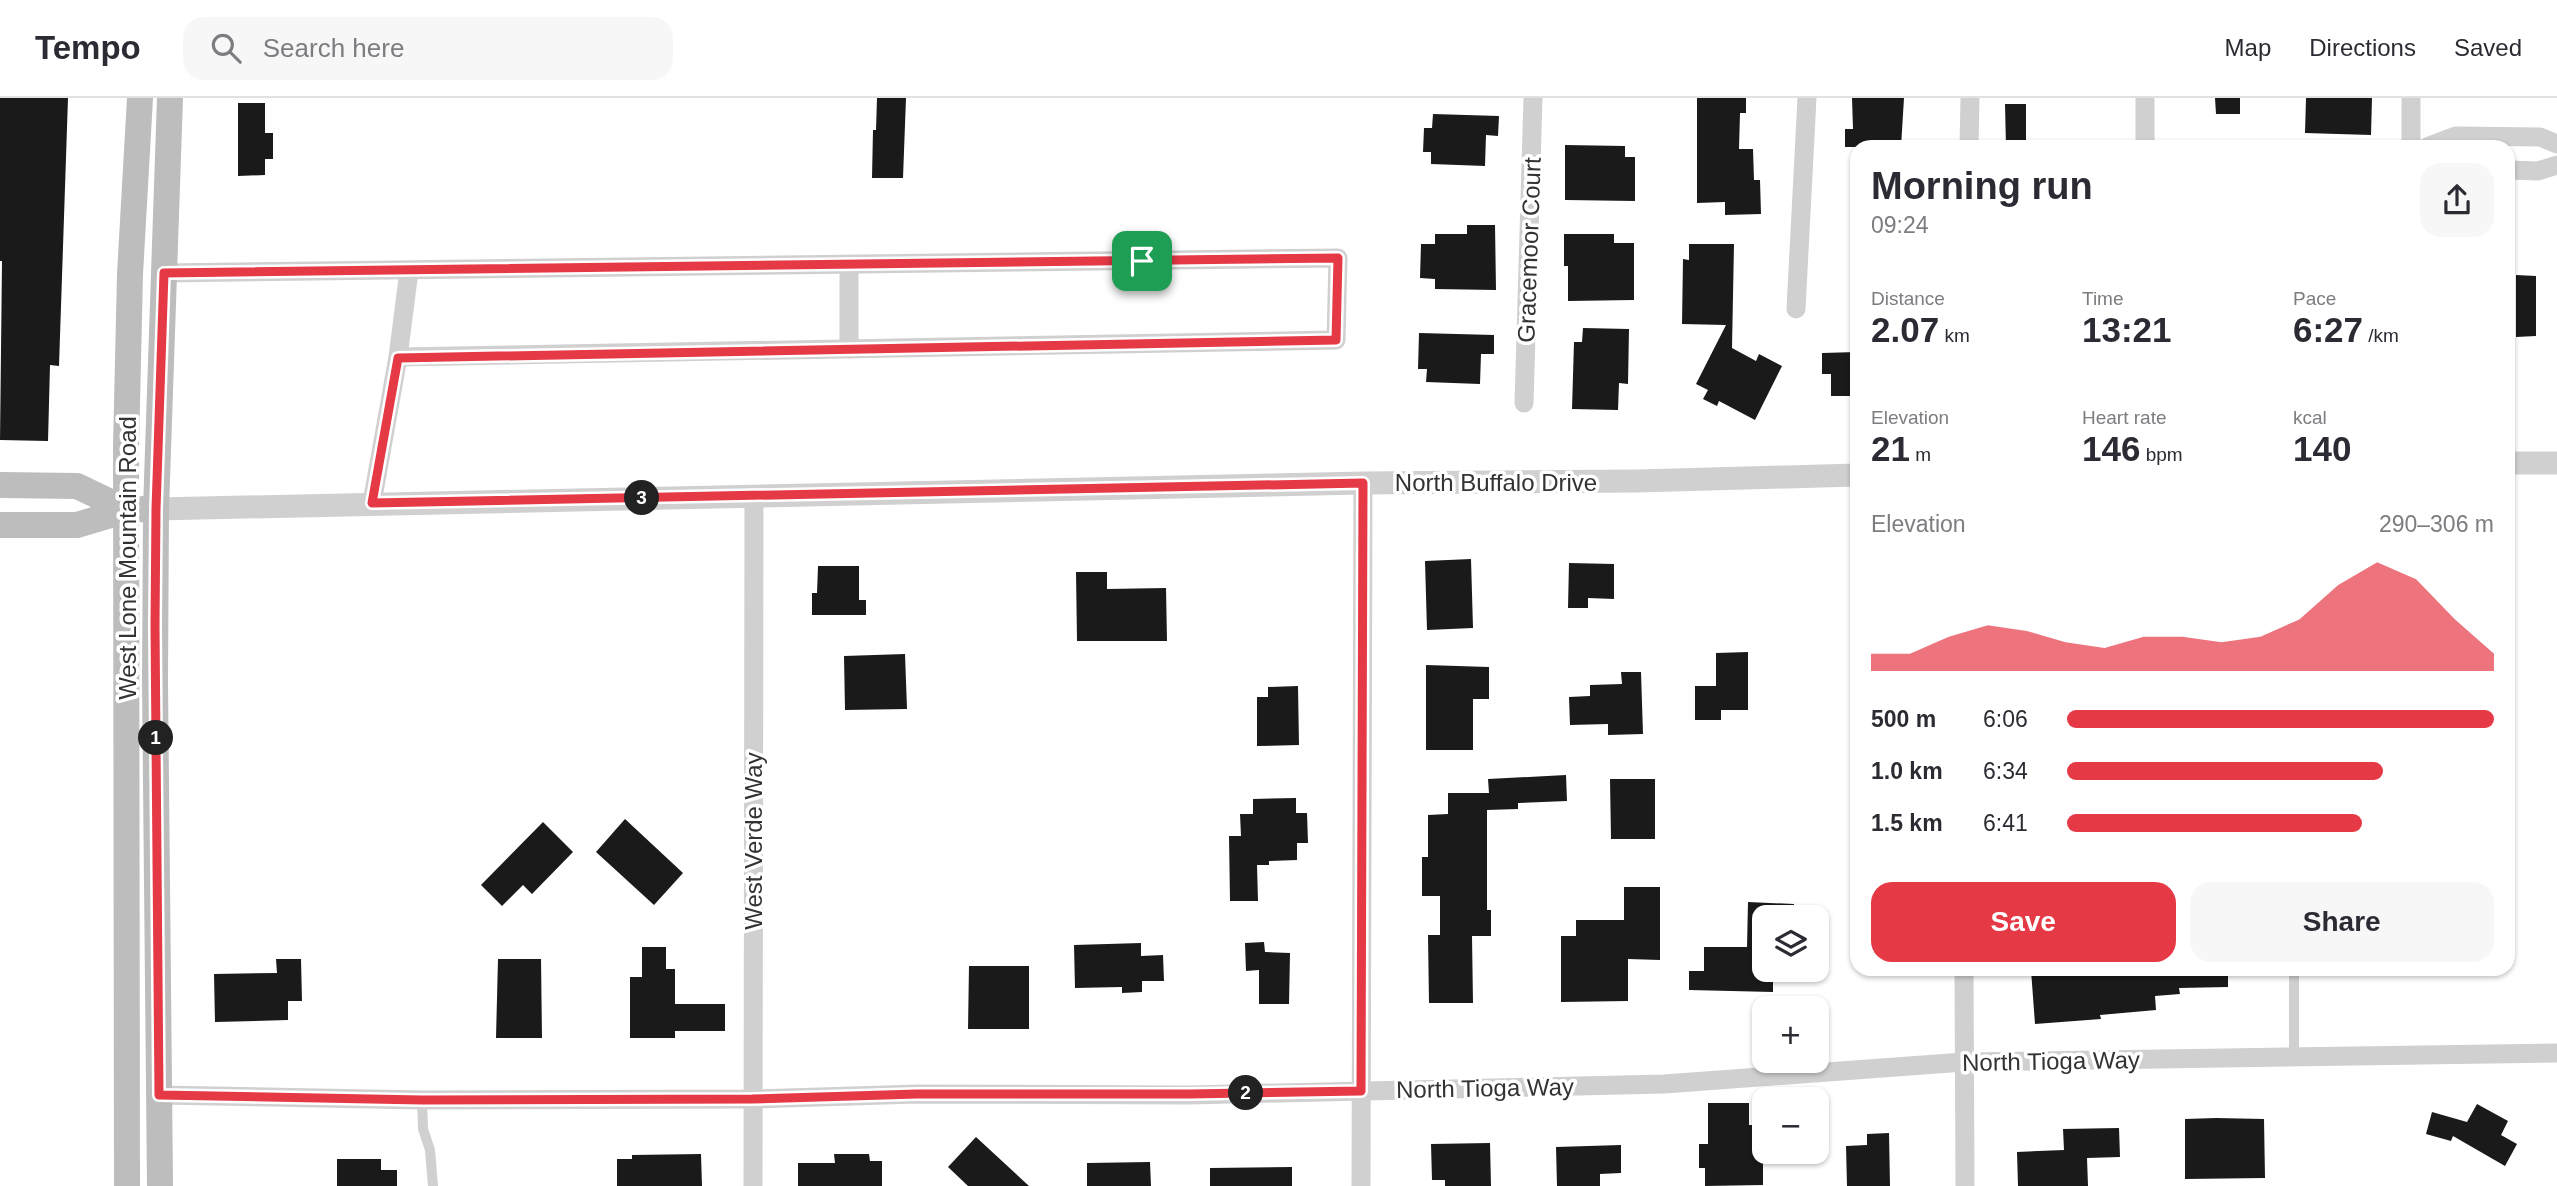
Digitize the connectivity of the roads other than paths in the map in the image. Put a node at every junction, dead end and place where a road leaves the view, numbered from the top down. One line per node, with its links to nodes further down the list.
1 (140, 98): 32 (main road, West Lone Mountain Road)
2 (170, 98): 19 (main road, West Lone Mountain Road)
3 (1533, 98): 23 (street, Gracemoor Court)
4 (1807, 98): 20 (street)
5 (1970, 98): 8 (street)
6 (2146, 98): 9 (street)
7 (2412, 98): 10 (street)
8 (1969, 140)
9 (2145, 140)
10 (2411, 140)
11 (2445, 140): 12 (street)
12 (2475, 140)
13 (2507, 140): 14 (street)
14 (2557, 144)
15 (2557, 165): 16 (street)
16 (2515, 170)
17 (849, 265): 18 (street); 21 (street); 21 (street)
18 (409, 271): 19 (street); 22 (street)
19 (164, 273): 31 (main road, West Lone Mountain Road)
20 (1796, 309)
21 (849, 349): 22 (street)
22 (398, 358): 30 (street)
23 (1524, 403)
24 (2515, 463): 25 (street)
25 (2557, 463)
26 (1850, 475): 27 (street, North Buffalo Drive)
27 (1363, 483): 29 (street, North Buffalo Drive); 39 (street)
28 (0, 485): 32 (main road, North Buffalo Drive)
29 (754, 496): 30 (street, North Buffalo Drive); 41 (street, West Verde Way)
30 (372, 503): 31 (street, North Buffalo Drive)
31 (156, 509): 32 (main road, North Buffalo Drive); 40 (main road, West Lone Mountain Road)
32 (127, 510): 33 (main road, North Buffalo Drive); 43 (main road, West Lone Mountain Road)
33 (0, 525)
34 (1964, 976): 38 (street)
35 (2294, 976): 37 (lane)
36 (2557, 1054): 37 (street, North Tioga Way)
37 (2294, 1057): 38 (street, North Tioga Way)
38 (1964, 1062): 39 (street, North Tioga Way); 48 (street)
39 (1361, 1091): 41 (street, North Tioga Way); 47 (street)
40 (159, 1095): 42 (street, North Tioga Way); 44 (main road, West Lone Mountain Road)
41 (752, 1099): 42 (street, North Tioga Way); 46 (street, West Verde Way)
42 (422, 1100): 45 (lane)
43 (127, 1186)
44 (160, 1186)
45 (433, 1186)
46 (753, 1186)
47 (1360, 1186)
48 (1965, 1186)

